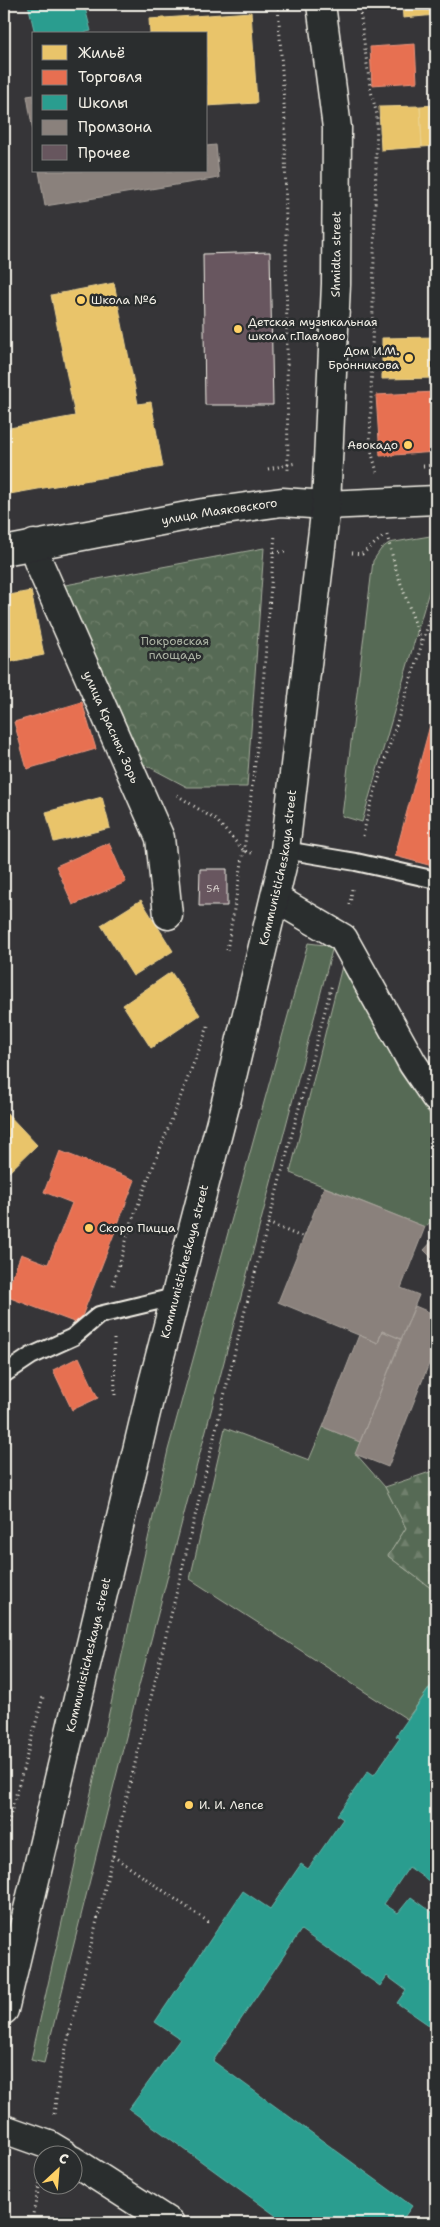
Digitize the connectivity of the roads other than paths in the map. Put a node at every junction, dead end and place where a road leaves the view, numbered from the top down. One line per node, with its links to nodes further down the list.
1 (321, 4): 3 (main road, Shmidta street)
2 (436, 500): 3 (main road, улица Маяковского)
3 (326, 505): 4 (main road, улица Маяковского); 6 (main road, Kommunisticheskaya street)
4 (34, 544): 5 (main road, улица Маяковского); 9 (main road, улица Красных Зорь)
5 (4, 551)
6 (285, 850): 7 (lane); 8 (main road, Kommunisticheskaya street)
7 (436, 880)
8 (275, 898): 10 (main road); 11 (main road, Kommunisticheskaya street)
9 (168, 915)
10 (436, 1098)
11 (174, 1297): 12 (lane); 13 (main road, Kommunisticheskaya street)
12 (4, 1374)
13 (4, 2010)
14 (4, 2129): 15 (main road)
15 (41, 2144)
16 (82, 2167): 17 (main road)
17 (165, 2222)

